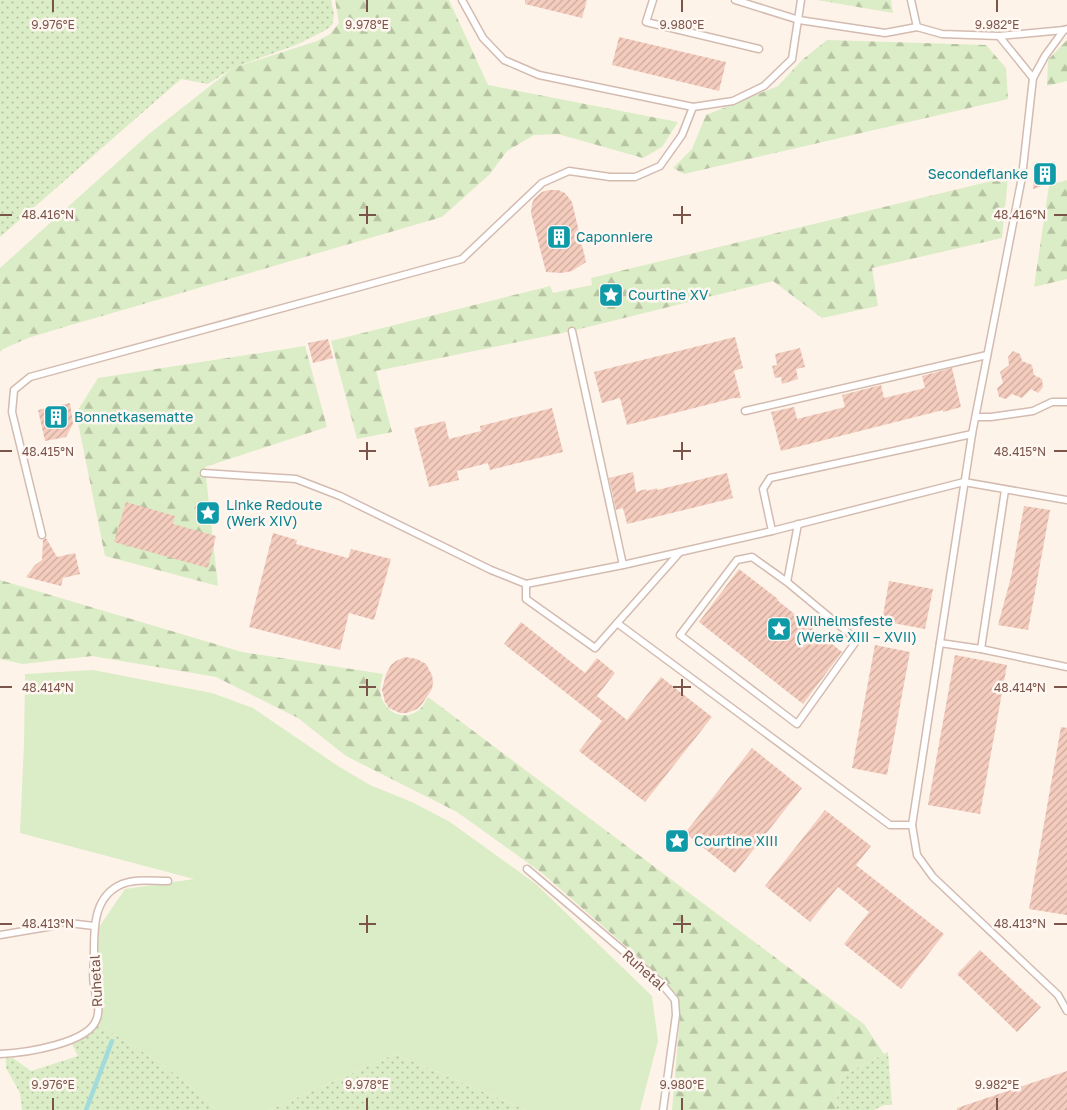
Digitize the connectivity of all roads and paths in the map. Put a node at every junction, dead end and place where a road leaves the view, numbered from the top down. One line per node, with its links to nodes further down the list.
1 (462, 0): 12 (lane)
2 (653, 0): 10 (lane)
3 (735, 0): 6 (lane)
4 (801, 0): 6 (lane)
5 (911, 0): 7 (lane)
6 (799, 20): 7 (lane); 12 (lane)
7 (917, 27): 9 (lane)
8 (1066, 29): 9 (lane); 11 (lane)
9 (999, 36): 11 (lane)
10 (759, 49)
11 (1033, 78): 14 (lane)
12 (693, 107): 25 (lane)
13 (572, 331): 27 (lane)
14 (987, 355): 16 (lane); 17 (lane)
15 (1067, 402): 17 (lane)
16 (746, 411)
17 (976, 417): 18 (lane)
18 (972, 434): 20 (lane); 24 (lane)
19 (204, 473): 29 (lane)
20 (964, 482): 21 (lane); 23 (lane); 31 (lane)
21 (1005, 490): 22 (lane); 32 (lane)
22 (1067, 500)
23 (798, 524): 24 (lane); 28 (lane)
24 (772, 531): 26 (lane)
25 (42, 535)
26 (680, 552): 27 (lane); 30 (lane)
27 (623, 564): 29 (lane)
28 (787, 582): 28 (lane)
29 (526, 584): 30 (lane)
30 (617, 623): 34 (lane)
31 (940, 643): 32 (lane); 34 (lane)
32 (980, 649): 33 (lane)
33 (1067, 667)
34 (912, 826): 39 (lane)
35 (527, 869): 41 (lane, Ruhetal)
36 (168, 881): 37 (lane, Ruhetal)
37 (94, 926): 38 (lane); 40 (lane, Ruhetal)
38 (0, 935)
39 (1067, 1011)
40 (0, 1054)
41 (663, 1110)

